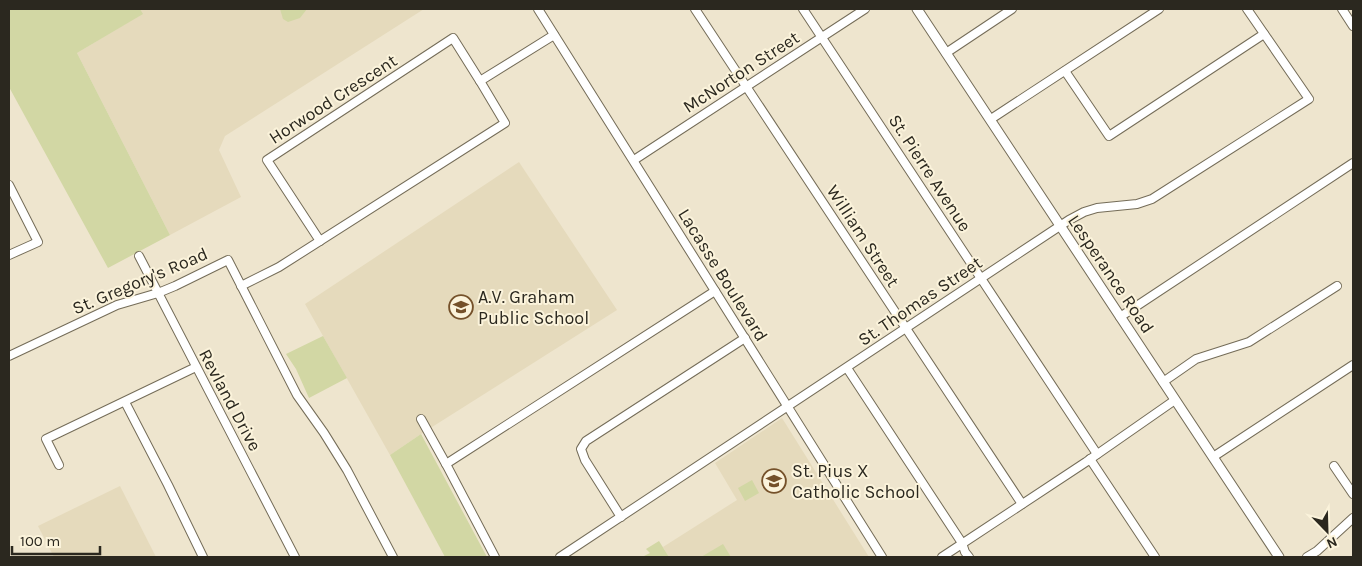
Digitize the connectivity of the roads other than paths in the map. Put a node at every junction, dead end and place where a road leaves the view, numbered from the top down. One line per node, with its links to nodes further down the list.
1 (538, 9): 12 (street, Lacasse Boulevard)
2 (695, 9): 17 (street, William Street)
3 (804, 9): 13 (street, St. Pierre Avenue)
4 (865, 9): 13 (street, McNorton Street)
5 (917, 9): 14 (main road, Lesperance Road)
6 (1012, 9): 14 (street)
7 (1159, 9): 15 (street)
8 (1247, 9): 11 (street)
9 (1342, 9): 10 (street)
10 (1353, 26)
11 (1264, 34): 15 (street); 22 (street, St. Thomas Street)
12 (554, 35): 16 (street); 19 (street, Lacasse Boulevard)
13 (822, 37): 17 (street, McNorton Street); 26 (street, St. Pierre Avenue)
14 (946, 52): 18 (main road, Lesperance Road)
15 (1065, 71): 18 (street)
16 (480, 81): 23 (street, Horwood Crescent); 23 (street, Horwood Crescent)
17 (746, 87): 19 (street, McNorton Street); 32 (street, William Street)
18 (991, 120): 22 (main road, Lesperance Road)
19 (634, 160): 29 (street, Lacasse Boulevard)
20 (1353, 164): 31 (street)
21 (9, 184): 24 (street)
22 (1060, 227): 26 (street, St. Thomas Street); 31 (main road, Lesperance Road)
23 (320, 241): 27 (street)
24 (9, 255)
25 (139, 256): 30 (street, Revland Drive)
26 (981, 278): 32 (street, St. Thomas Street); 43 (street, St. Pierre Avenue)
27 (241, 286): 30 (street, St. Gregory's Road); 55 (street)
28 (1337, 286): 38 (street)
29 (715, 290): 33 (street, Lacasse Boulevard); 45 (street)
30 (158, 293): 34 (street, St. Gregory's Road); 36 (street, Revland Drive)
31 (1120, 317): 38 (main road, Lesperance Road)
32 (906, 328): 37 (street, St. Thomas Street); 49 (street, William Street)
33 (745, 338): 41 (street, Lacasse Boulevard); 50 (street)
34 (9, 356)
35 (1353, 365): 44 (street)
36 (196, 367): 40 (street); 54 (street, Revland Drive)
37 (847, 368): 41 (street, St. Thomas Street); 52 (street)
38 (1163, 382): 39 (main road, Lesperance Road)
39 (1175, 400): 43 (street); 44 (main road, Lesperance Road)
40 (125, 402): 46 (street); 53 (street)
41 (788, 407): 50 (street, St. Thomas Street); 58 (street, Lacasse Boulevard)
42 (421, 419): 45 (street)
43 (1094, 456): 49 (street); 61 (street, St. Pierre Avenue)
44 (1213, 457): 62 (main road, Lesperance Road)
45 (446, 464): 56 (street)
46 (59, 465)
47 (1334, 466): 48 (street)
48 (1353, 494)
49 (1022, 504): 52 (street)
50 (621, 516): 57 (street, St. Thomas Street)
51 (1353, 518): 63 (street)
52 (962, 543): 59 (street); 60 (street)
53 (203, 557)
54 (295, 557)
55 (392, 557)
56 (495, 557)
57 (560, 557)
58 (882, 557)
59 (942, 557)
60 (968, 557)
61 (1156, 557)
62 (1278, 557)
63 (1307, 557)

